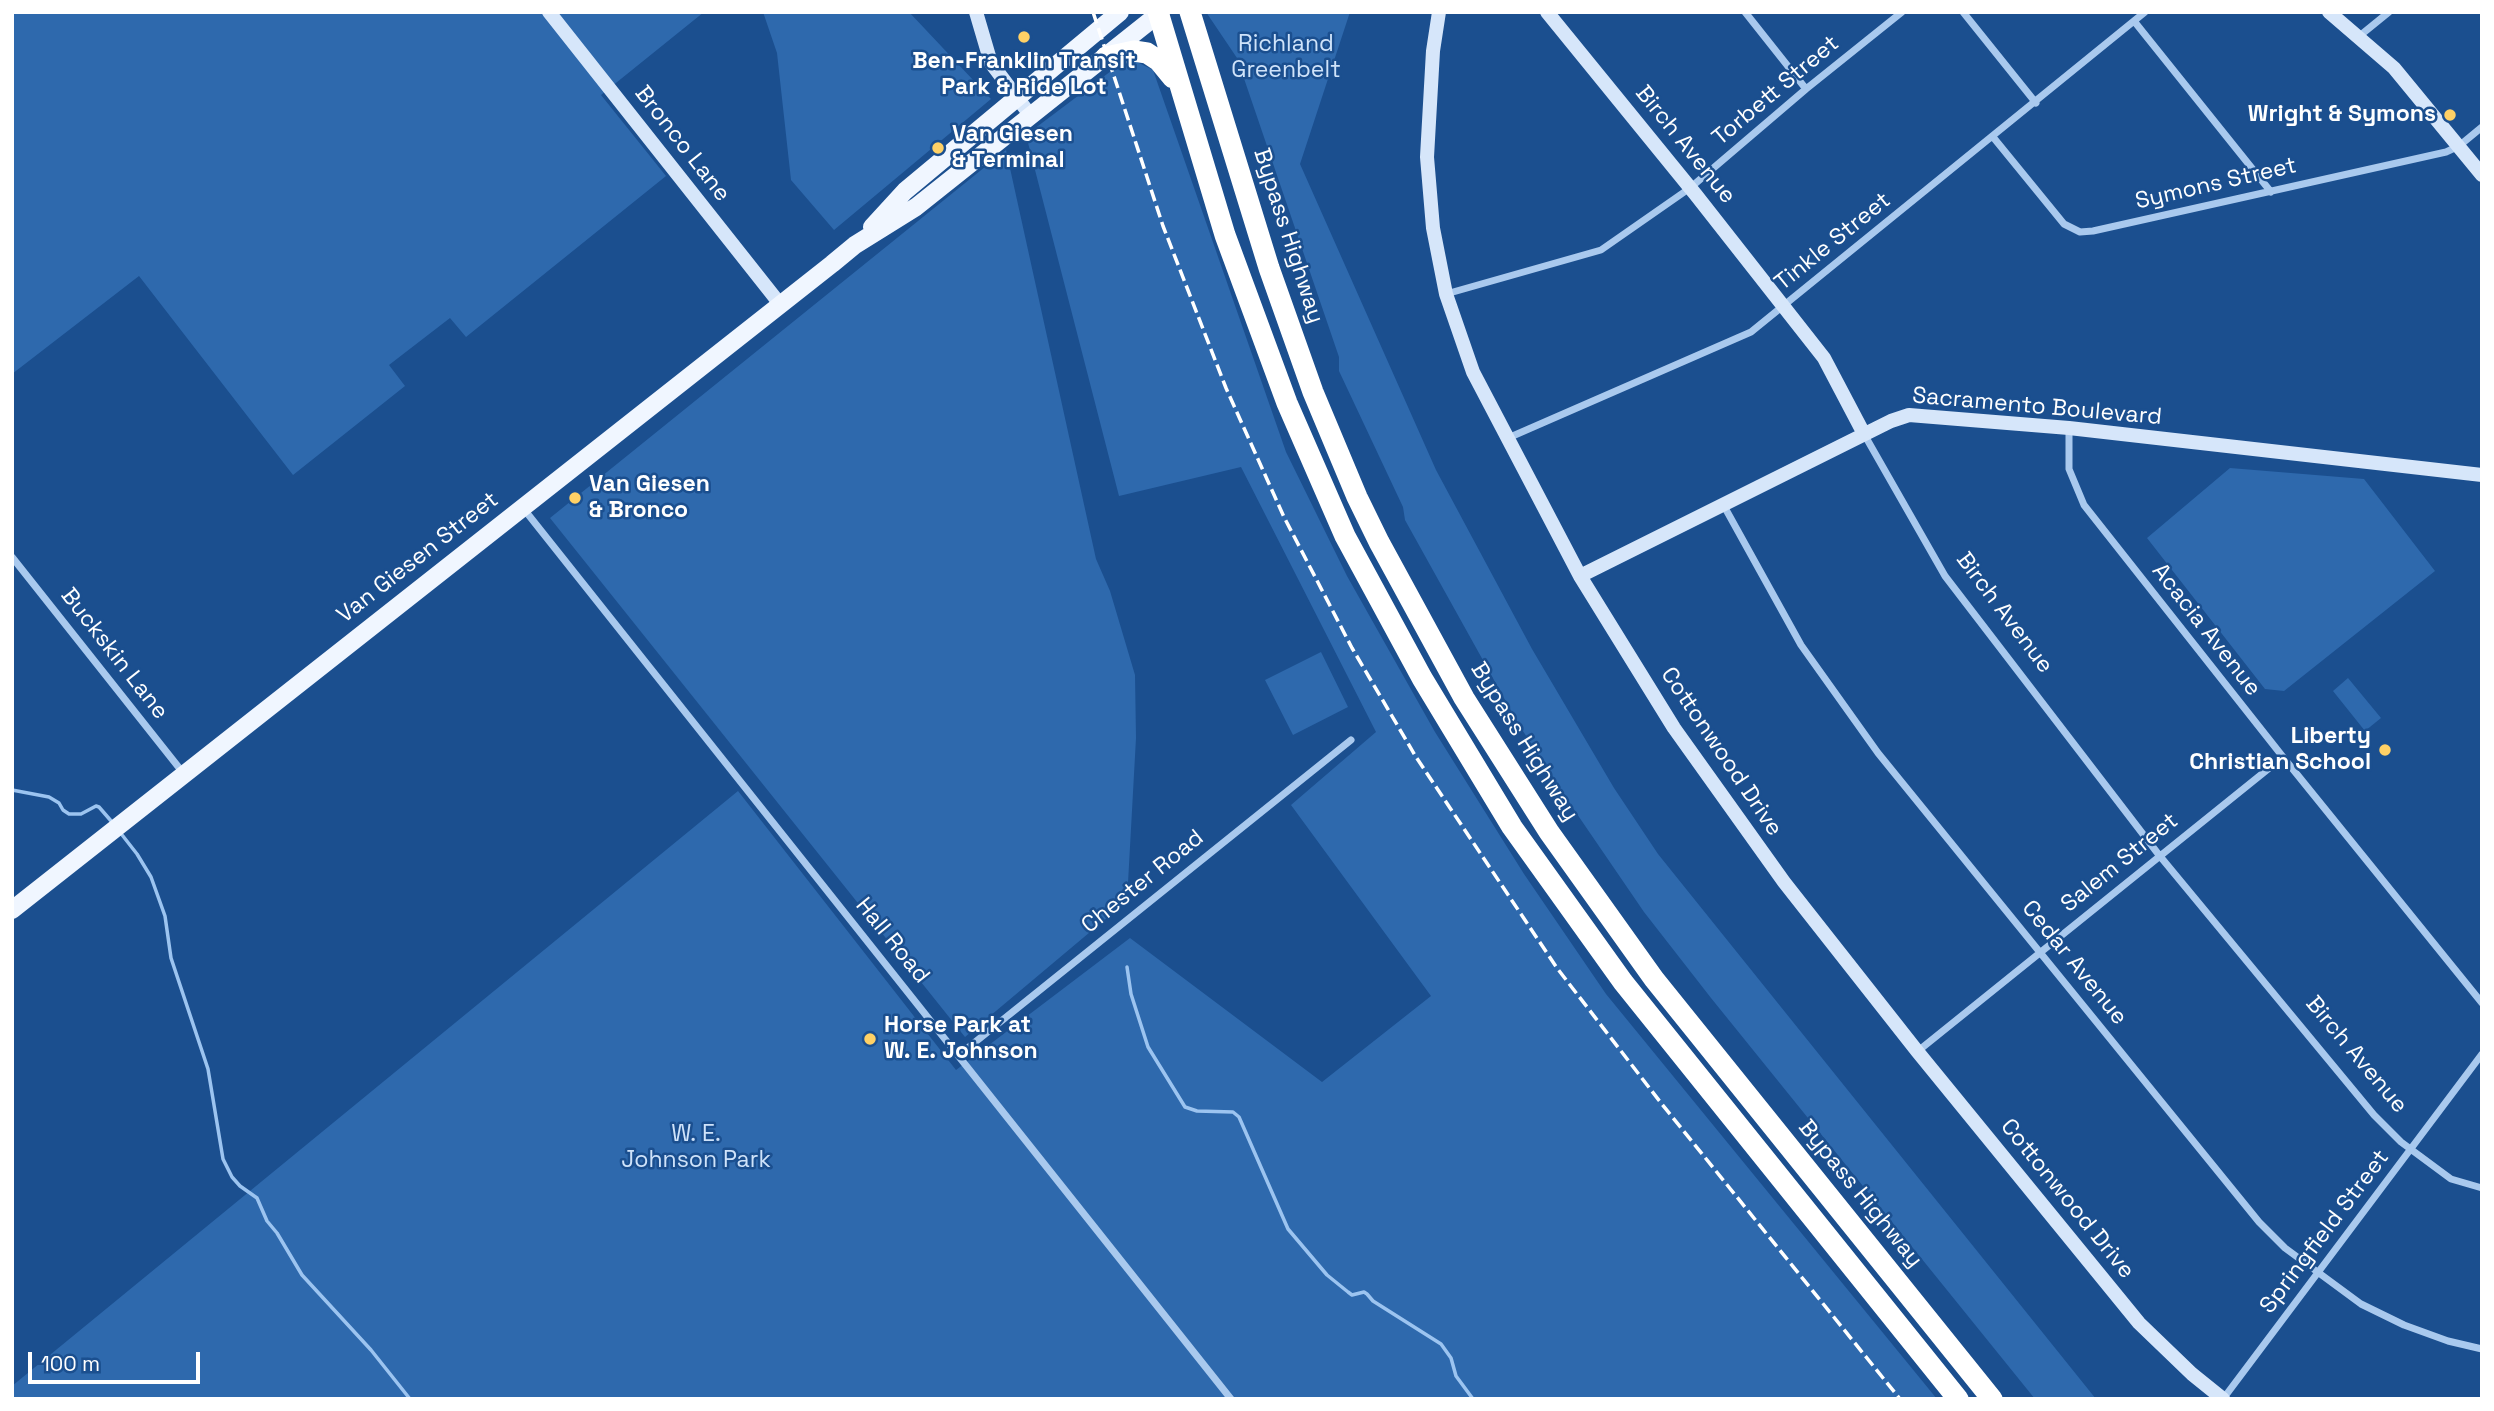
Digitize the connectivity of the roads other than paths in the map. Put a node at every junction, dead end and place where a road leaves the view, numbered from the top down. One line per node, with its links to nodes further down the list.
1 (549, 12): 30 (street, Bronco Lane)
2 (976, 12): 19 (street)
3 (1121, 12): 19 (main road, Van Giesen Street)
4 (1190, 12): 56 (highway, Bypass Highway)
5 (1439, 12): 29 (street, Cottonwood Drive)
6 (1547, 12): 26 (street, Birch Avenue)
7 (1745, 12): 18 (street)
8 (1902, 12): 18 (street, Torbett Street)
9 (1963, 12): 20 (street)
10 (2145, 12): 14 (street, Tinkle Street)
11 (2329, 12): 15 (street)
12 (2389, 12): 15 (street)
13 (1159, 13): 16 (main road, Van Giesen Street); 17 (highway)
14 (2134, 21): 20 (street, Tinkle Street); 27 (street)
15 (2357, 38): 24 (street)
16 (1106, 57): 17 (highway); 21 (main road, Van Giesen Street)
17 (1180, 89): 55 (highway)
18 (1806, 89): 26 (street, Torbett Street)
19 (1017, 98): 21 (street); 28 (main road, Van Giesen Street)
20 (2036, 103): 23 (street, Tinkle Street)
21 (1031, 116): 28 (main road, Van Giesen Street)
22 (2482, 127): 24 (street, Symons Street)
23 (1993, 137): 27 (street, Symons Street); 31 (street, Tinkle Street)
24 (2459, 146): 25 (street); 27 (street, Symons Street)
25 (2482, 175)
26 (1690, 188): 29 (street, Torbett Street); 31 (street, Birch Avenue)
27 (2271, 192)
28 (855, 245): 30 (main road, Van Giesen Street)
29 (1446, 294): 34 (street, Cottonwood Drive)
30 (780, 304): 37 (main road, Van Giesen Street)
31 (1784, 307): 33 (street, Birch Avenue); 34 (street, Tinkle Street)
32 (2069, 428): 33 (street, Sacramento Boulevard); 35 (street, Sacramento Boulevard); 41 (street, Acacia Avenue)
33 (1864, 434): 36 (street, Sacramento Boulevard); 43 (street, Birch Avenue)
34 (1507, 439): 39 (street, Cottonwood Drive)
35 (2482, 475)
36 (1724, 506): 39 (street, Sacramento Boulevard); 45 (street, Cedar Avenue)
37 (522, 507): 42 (main road, Van Giesen Street); 49 (street, Hall Road)
38 (12, 556): 42 (street, Buckskin Lane)
39 (1580, 576): 47 (street, Cottonwood Drive)
40 (1351, 740): 49 (street, Chester Road)
41 (2283, 757): 43 (street, Salem Street); 46 (street, Acacia Avenue)
42 (184, 774): 44 (main road, Van Giesen Street)
43 (2159, 855): 45 (street, Salem Street); 50 (street, Birch Avenue)
44 (12, 910)
45 (2040, 953): 47 (street, Salem Street); 52 (street, Cedar Avenue)
46 (2482, 1003)
47 (1917, 1051): 57 (street, Cottonwood Drive)
48 (2482, 1054): 50 (street, Springfield Street)
49 (959, 1055): 54 (street, Hall Road)
50 (2411, 1149): 51 (street, Birch Avenue); 52 (street, Springfield Street)
51 (2482, 1188)
52 (2317, 1273): 53 (street, Cedar Avenue); 57 (street, Springfield Street)
53 (2482, 1349)
54 (1231, 1399)
55 (1958, 1399)
56 (1992, 1399)
57 (2223, 1399)

